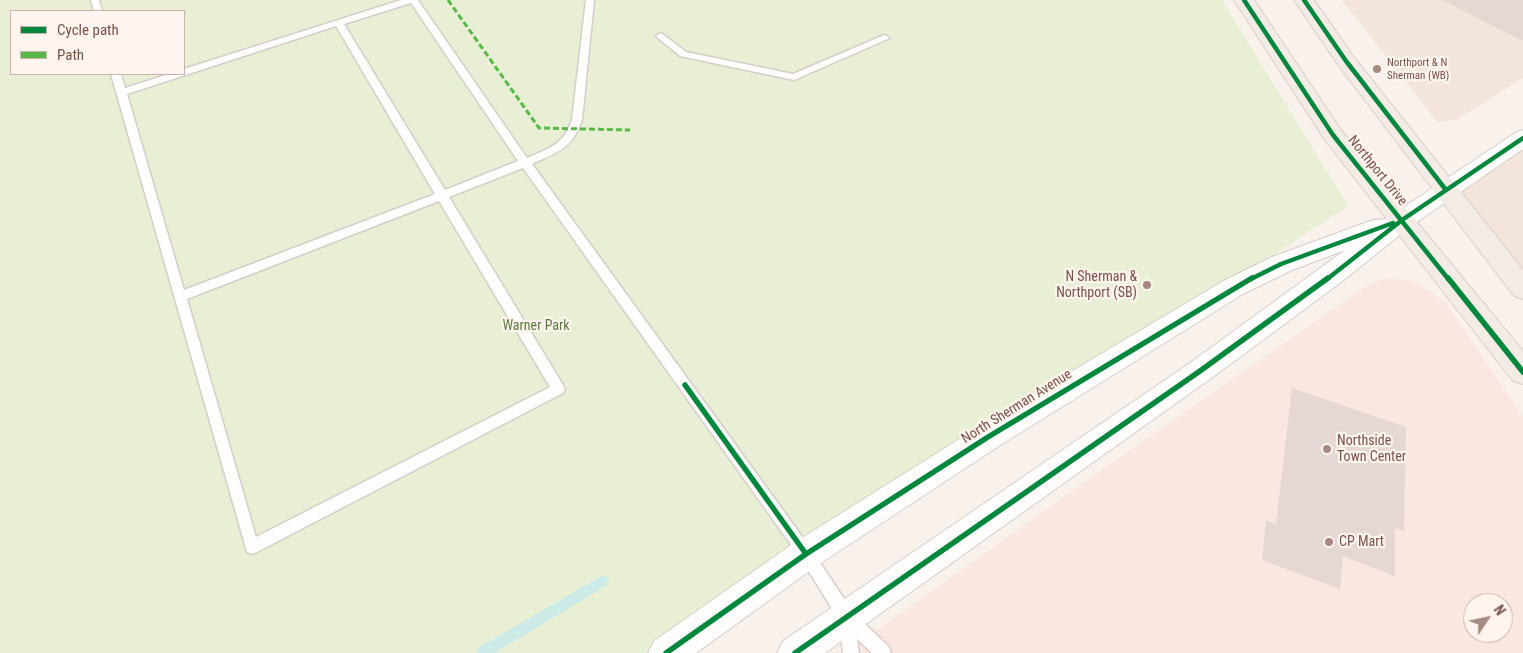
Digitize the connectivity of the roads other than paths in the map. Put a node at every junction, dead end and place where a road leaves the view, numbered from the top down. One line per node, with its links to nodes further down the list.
1 (412, 0): 5 (lane); 13 (lane)
2 (590, 0): 13 (lane)
3 (1244, 0): 16 (main road, Northport Drive)
4 (1304, 0): 14 (main road)
5 (339, 23): 8 (lane); 15 (lane)
6 (661, 36): 7 (lane)
7 (885, 38)
8 (185, 72)
9 (116, 75): 11 (lane)
10 (176, 75): 11 (lane)
11 (122, 92): 18 (lane)
12 (1523, 138): 14 (street, North Sherman Avenue)
13 (525, 163): 15 (lane); 20 (lane)
14 (1446, 190): 16 (street, North Sherman Avenue); 17 (main road)
15 (442, 196): 18 (lane); 18 (lane)
16 (1402, 220): 19 (main road, Northport Drive); 20 (street, North Sherman Avenue); 21 (street, North Sherman Avenue)
17 (1523, 289)
18 (180, 297)
19 (1523, 372)
20 (806, 554): 21 (lane); 22 (street, North Sherman Avenue)
21 (847, 618): 23 (street, North Sherman Avenue); 24 (lane); 25 (lane)
22 (666, 653)
23 (795, 653)
24 (851, 653)
25 (883, 653)

